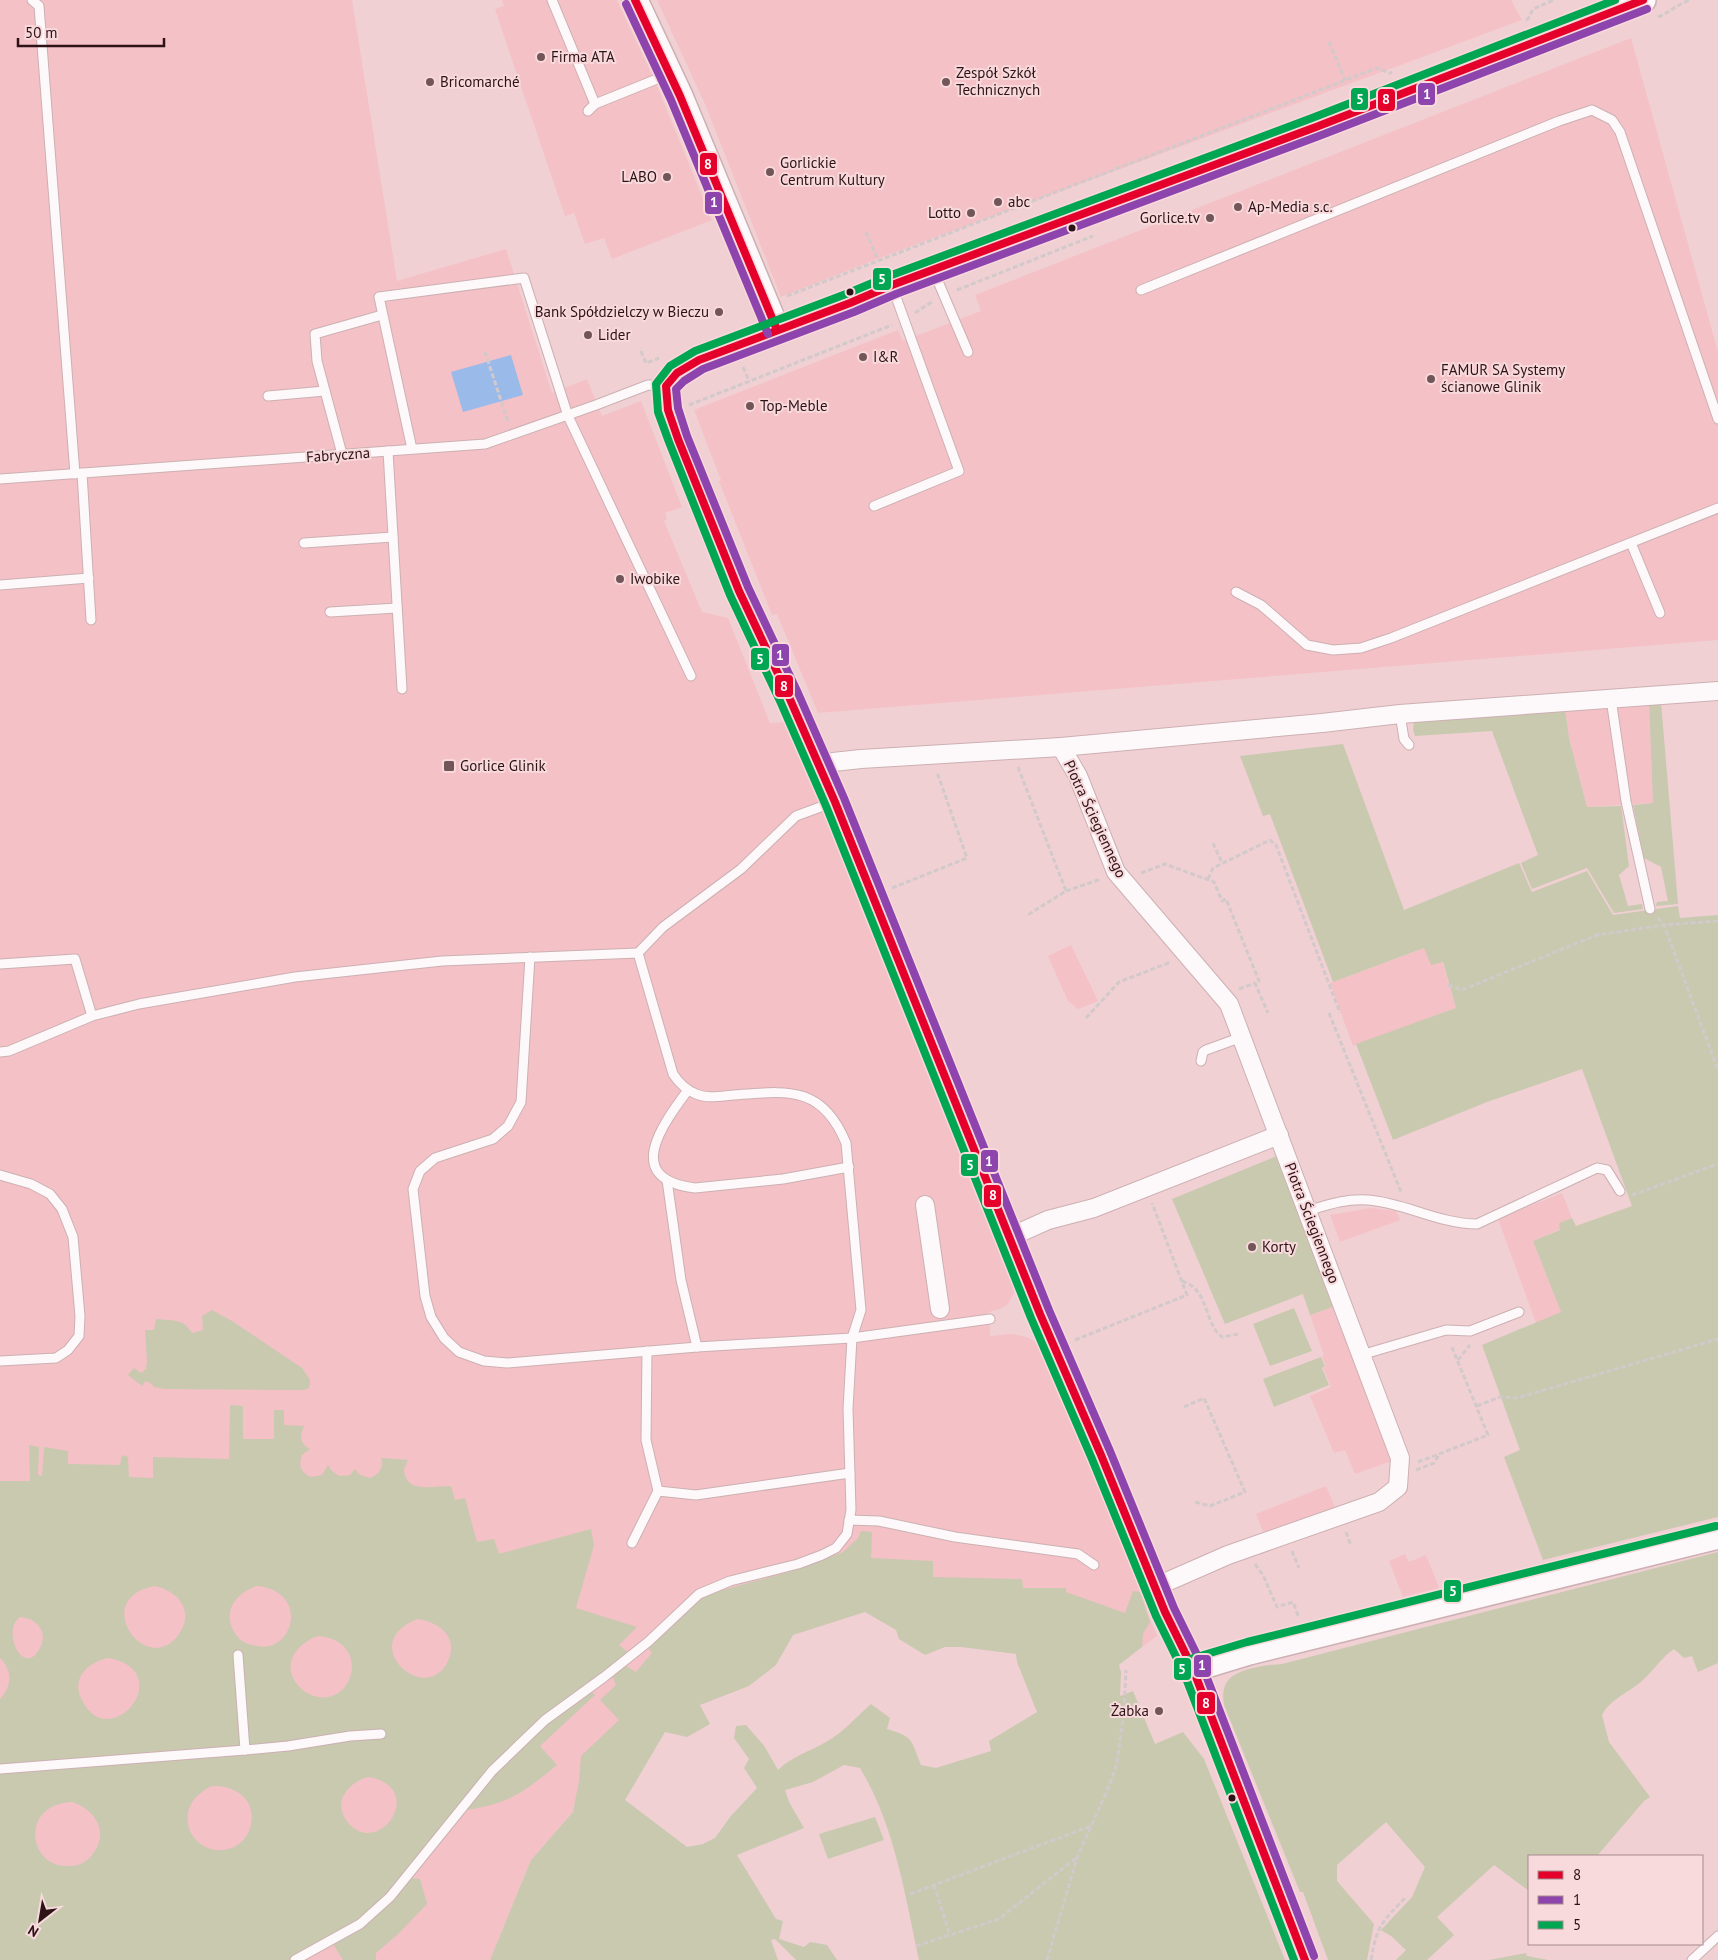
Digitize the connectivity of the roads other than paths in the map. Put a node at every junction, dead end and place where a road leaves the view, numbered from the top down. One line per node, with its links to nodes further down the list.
1 (32, 0): 22 (lane)
2 (552, 0): 6 (lane)
3 (635, 0): 5 (street)
4 (1648, 9): 8 (street)
5 (670, 74): 6 (lane); 12 (street)
6 (595, 104): 7 (lane)
7 (588, 111)
8 (933, 270): 9 (street); 13 (lane)
9 (892, 285): 12 (street); 24 (lane)
10 (1141, 290): 18 (lane)
11 (382, 315): 15 (lane); 17 (lane); 19 (lane)
12 (777, 330): 14 (street)
13 (968, 352)
14 (666, 386): 17 (lane, Fabryczna); 43 (street)
15 (325, 391): 16 (lane); 21 (lane)
16 (268, 396)
17 (568, 416): 19 (lane, Fabryczna); 36 (lane)
18 (1718, 419)
19 (412, 449): 20 (lane, Fabryczna)
20 (388, 451): 21 (lane, Fabryczna); 26 (lane)
21 (342, 454): 22 (lane, Fabryczna)
22 (79, 474): 23 (lane, Fabryczna); 29 (lane)
23 (0, 479)
24 (874, 506)
25 (1718, 508): 28 (lane)
26 (393, 537): 27 (lane); 32 (lane)
27 (304, 543)
28 (1631, 543): 31 (lane); 34 (lane)
29 (89, 578): 30 (lane); 35 (lane)
30 (0, 585)
31 (1236, 592)
32 (397, 608): 33 (lane); 37 (lane)
33 (330, 612)
34 (1660, 613)
35 (92, 620)
36 (691, 676)
37 (402, 689)
38 (1718, 691): 39 (street)
39 (1611, 699): 40 (street); 45 (lane)
40 (1400, 714): 41 (lane); 42 (street)
41 (1409, 745)
42 (1061, 747): 43 (street); 50 (street, Piotra Ściegiennego)
43 (820, 767): 44 (street)
44 (835, 802): 46 (lane); 61 (street)
45 (1650, 909)
46 (638, 952): 47 (lane); 53 (lane)
47 (530, 957): 49 (lane); 67 (lane)
48 (0, 964): 49 (lane)
49 (92, 1016): 51 (lane)
50 (1242, 1037): 52 (lane); 54 (street, Piotra Ściegiennego)
51 (0, 1052)
52 (1201, 1060)
53 (688, 1090): 55 (lane); 57 (lane)
54 (1279, 1135): 60 (street, Piotra Ściegiennego); 61 (street)
55 (849, 1167): 57 (lane); 65 (lane)
56 (0, 1175): 69 (lane)
57 (667, 1180): 66 (lane)
58 (1618, 1188): 60 (lane)
59 (925, 1205): 63 (street)
60 (1307, 1211): 68 (street, Piotra Ściegiennego)
61 (1010, 1237): 76 (street)
62 (1519, 1312): 68 (lane)
63 (941, 1317): 64 (lane); 65 (lane)
64 (990, 1320)
65 (852, 1338): 66 (lane); 70 (lane)
66 (697, 1347): 67 (lane)
67 (647, 1351): 71 (lane)
68 (1361, 1355): 76 (street, Piotra Ściegiennego)
69 (0, 1361)
70 (850, 1473): 71 (lane); 72 (lane)
71 (658, 1491): 74 (lane)
72 (849, 1520): 75 (lane); 83 (lane)
73 (1718, 1536): 78 (street)
74 (632, 1543)
75 (1094, 1565)
76 (1155, 1587): 78 (street)
77 (238, 1655): 80 (lane)
78 (1193, 1669): 84 (street)
79 (381, 1734): 80 (lane)
80 (245, 1750): 81 (lane)
81 (0, 1769)
82 (1718, 1936): 85 (lane)
83 (295, 1960)
84 (1305, 1960)
85 (1692, 1960)

